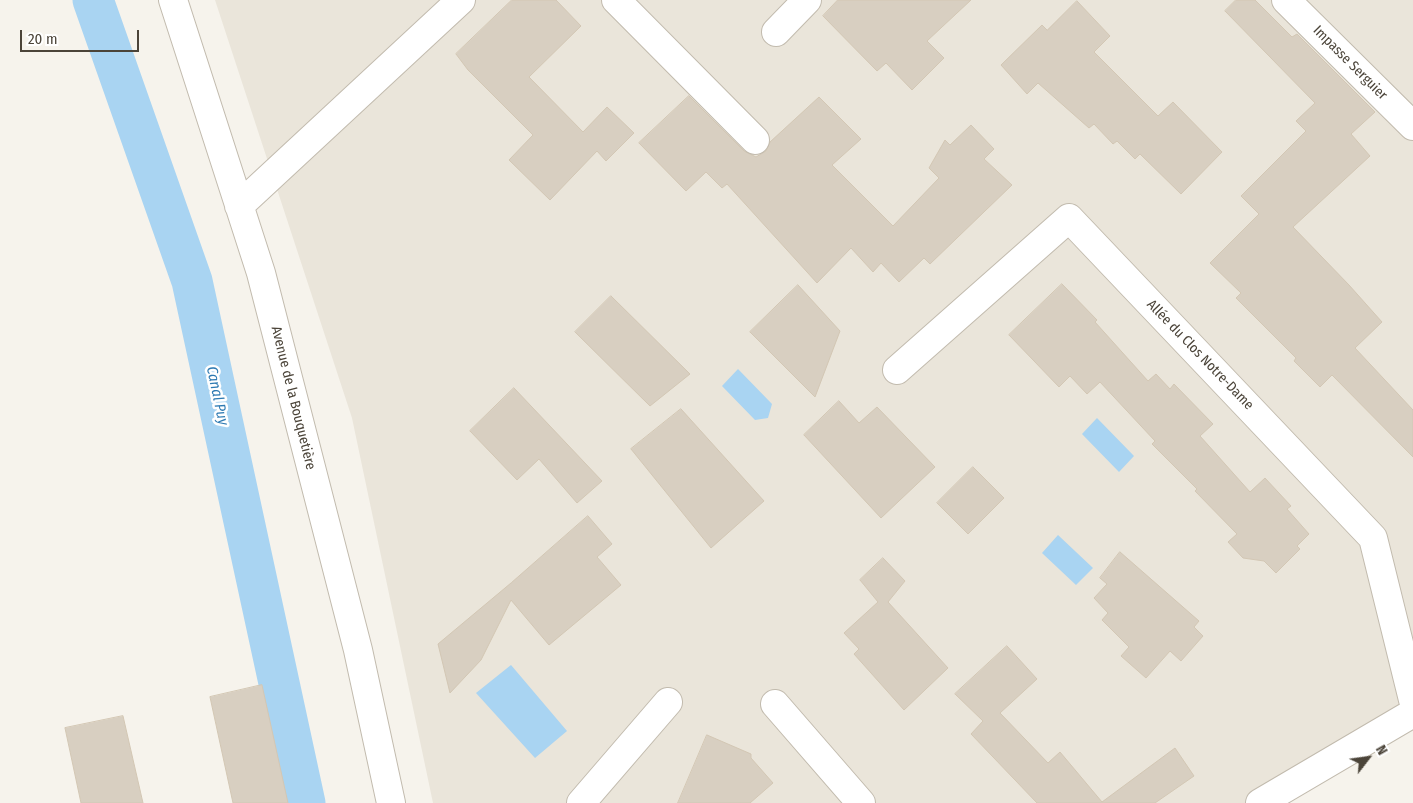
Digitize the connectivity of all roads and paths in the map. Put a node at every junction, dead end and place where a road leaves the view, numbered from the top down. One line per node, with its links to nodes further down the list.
1 (173, 0): 9 (street, Avenue de la Bouquetière)
2 (461, 0): 9 (street)
3 (616, 0): 8 (street)
4 (807, 0): 6 (street)
5 (1286, 0): 7 (street, Impasse Serguier)
6 (776, 32)
7 (1413, 126)
8 (755, 140)
9 (239, 206): 15 (street, Avenue de la Bouquetière)
10 (897, 370): 11 (street, Allée du Clos Notre-Dame)
11 (1413, 700)
12 (668, 702): 16 (street)
13 (776, 704): 17 (street)
14 (1413, 713): 18 (street)
15 (391, 803)
16 (581, 803)
17 (861, 803)
18 (1260, 803)

